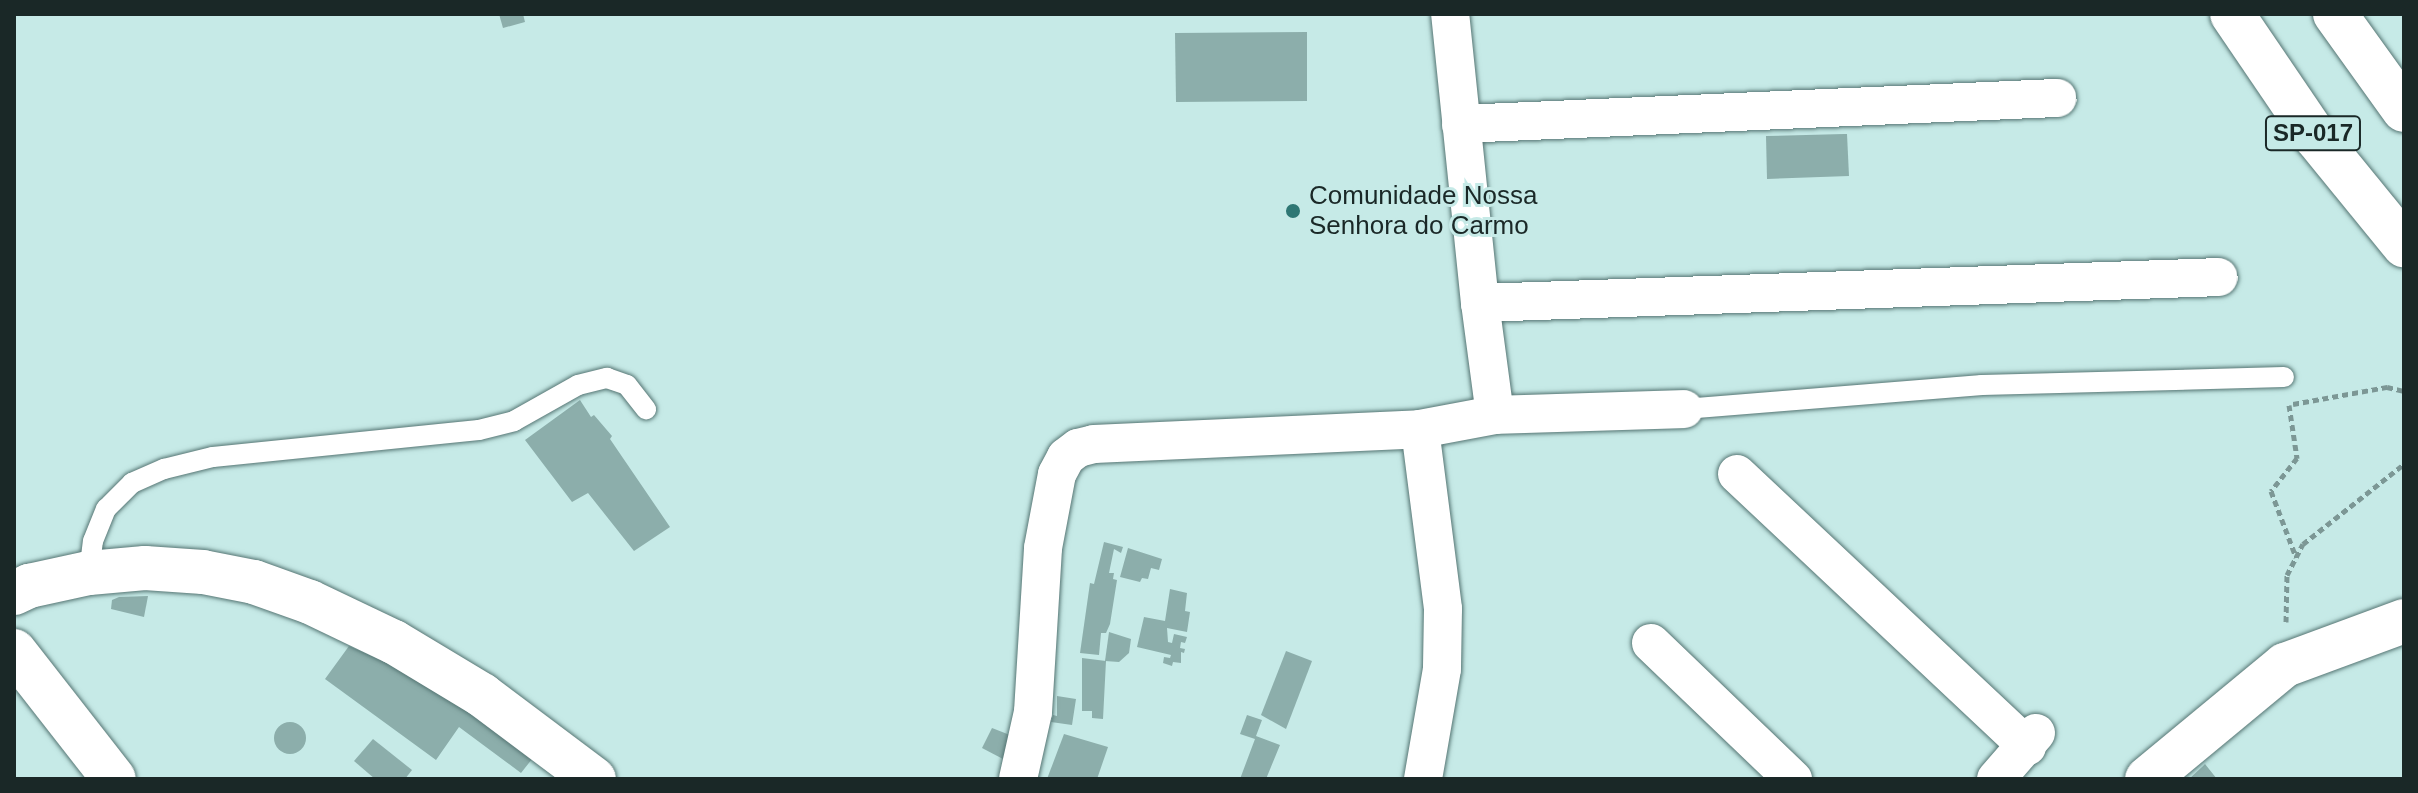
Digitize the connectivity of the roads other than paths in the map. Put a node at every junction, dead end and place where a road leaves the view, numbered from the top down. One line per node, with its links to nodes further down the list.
1 (1450, 14): 6 (street)
2 (2232, 14): 7 (main road, SP-017)
3 (2335, 14): 5 (main road, SP-017)
4 (2057, 98): 6 (street)
5 (2404, 110)
6 (1461, 124): 9 (street)
7 (2404, 245)
8 (2219, 277): 9 (street)
9 (1480, 303): 13 (street)
10 (2284, 377): 12 (lane)
11 (646, 409): 16 (lane)
12 (1684, 409): 13 (street)
13 (1495, 415): 14 (street)
14 (1420, 429): 23 (street); 24 (street)
15 (1737, 474): 26 (street)
16 (89, 573): 17 (main road); 22 (main road)
17 (14, 593)
18 (2404, 621): 27 (main road)
19 (1651, 643): 25 (street)
20 (14, 651): 21 (main road)
21 (114, 779)
22 (594, 779)
23 (1018, 779)
24 (1423, 779)
25 (1793, 779)
26 (1996, 779)
27 (2147, 779)

